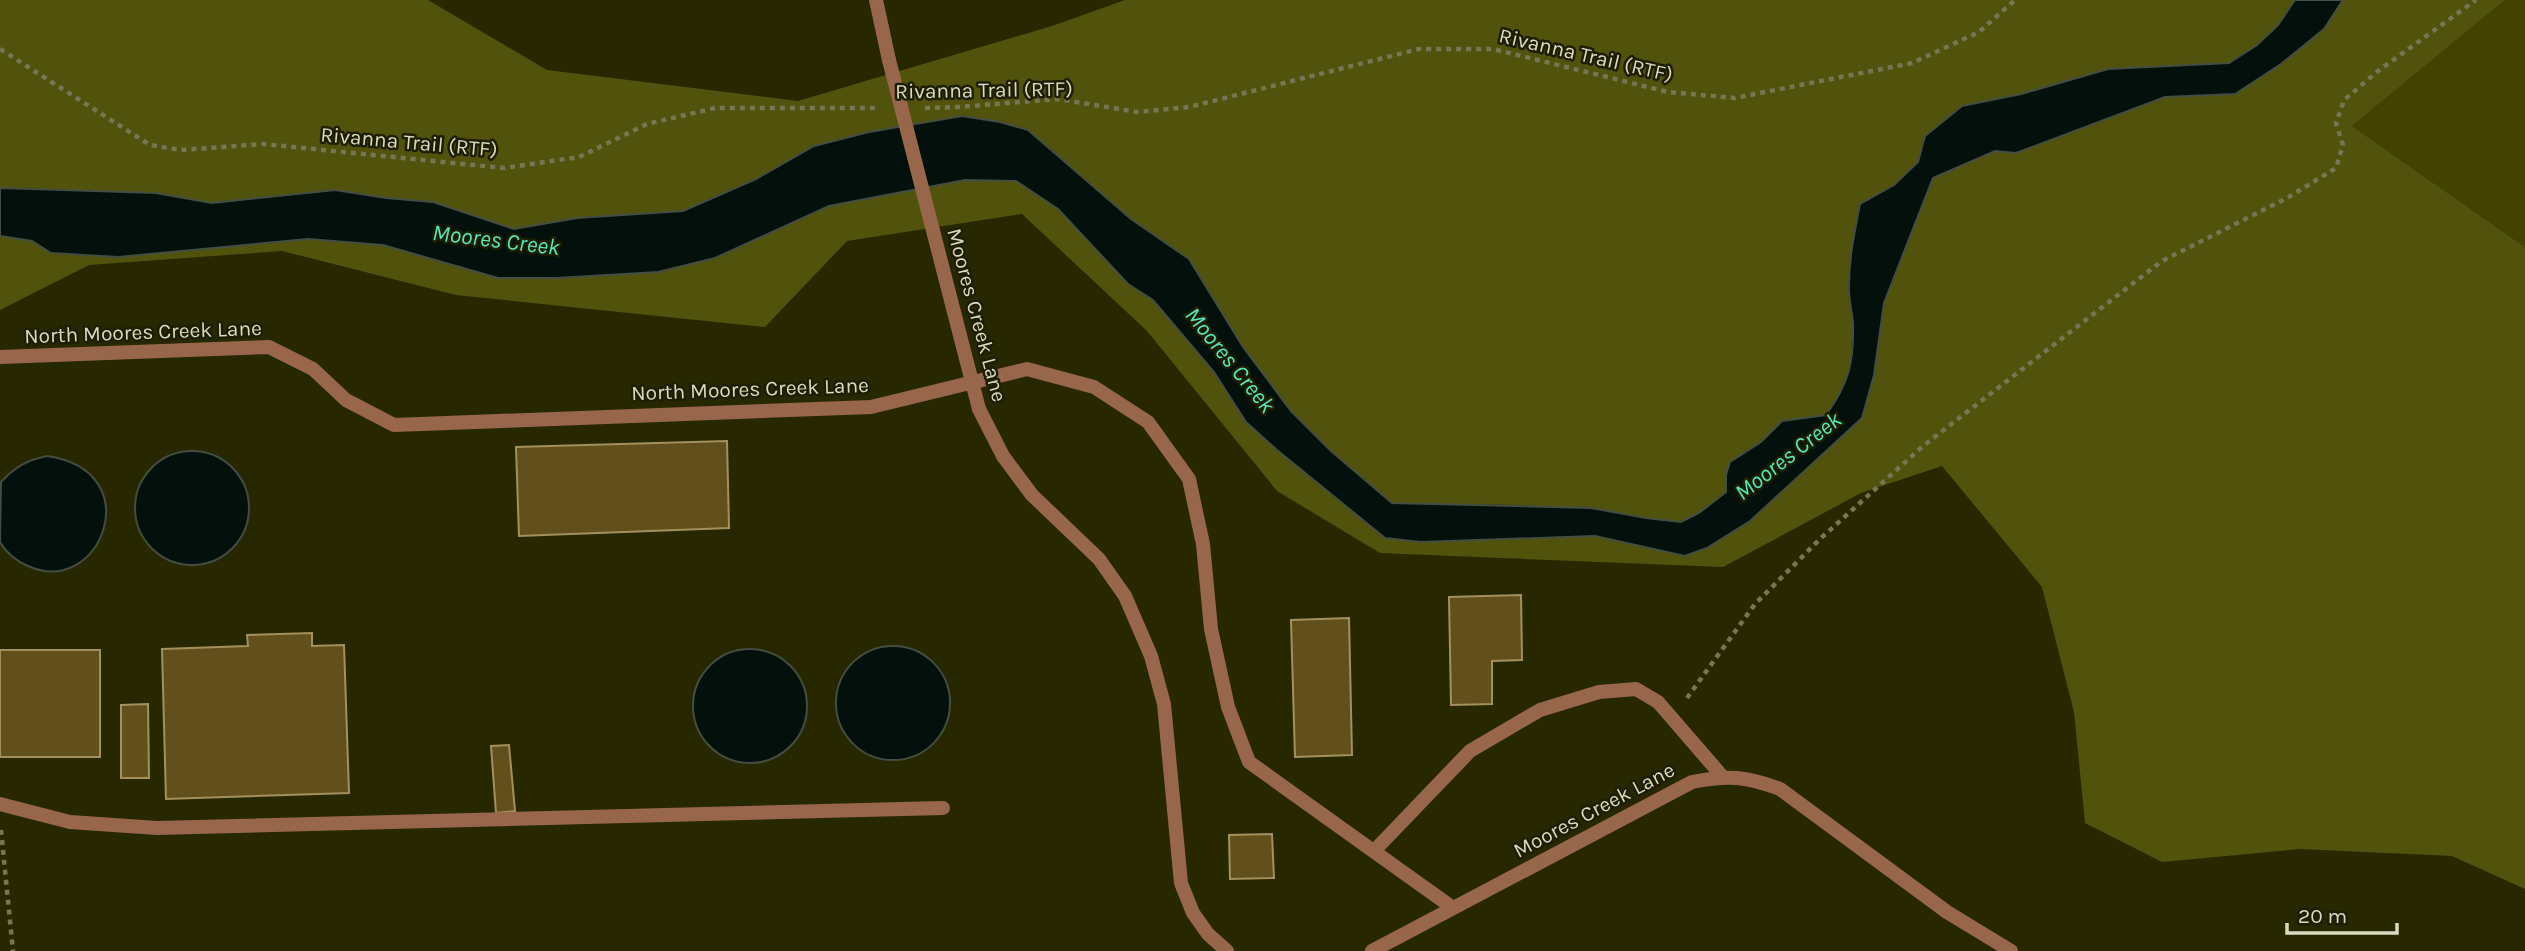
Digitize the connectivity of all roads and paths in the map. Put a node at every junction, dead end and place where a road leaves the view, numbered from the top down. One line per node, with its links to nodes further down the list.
1 (876, 0): 16 (lane, Moores Creek Lane, bridge)
2 (2015, 0): 6 (path, Rivanna Trail (RTF))
3 (2476, 0): 8 (path)
4 (0, 49): 5 (path, Rivanna Trail (RTF))
5 (877, 108)
6 (918, 108)
7 (0, 358): 13 (lane, North Moores Creek Lane)
8 (1672, 719): 9 (lane); 13 (lane)
9 (1722, 776): 14 (lane, Moores Creek Lane); 18 (lane, Moores Creek Lane)
10 (0, 804): 11 (lane)
11 (943, 808)
12 (0, 822): 15 (path)
13 (1374, 851): 14 (lane, North Moores Creek Lane)
14 (1453, 908): 17 (lane, Moores Creek Lane)
15 (13, 951)
16 (1227, 951)
17 (1372, 951)
18 (2011, 951)

